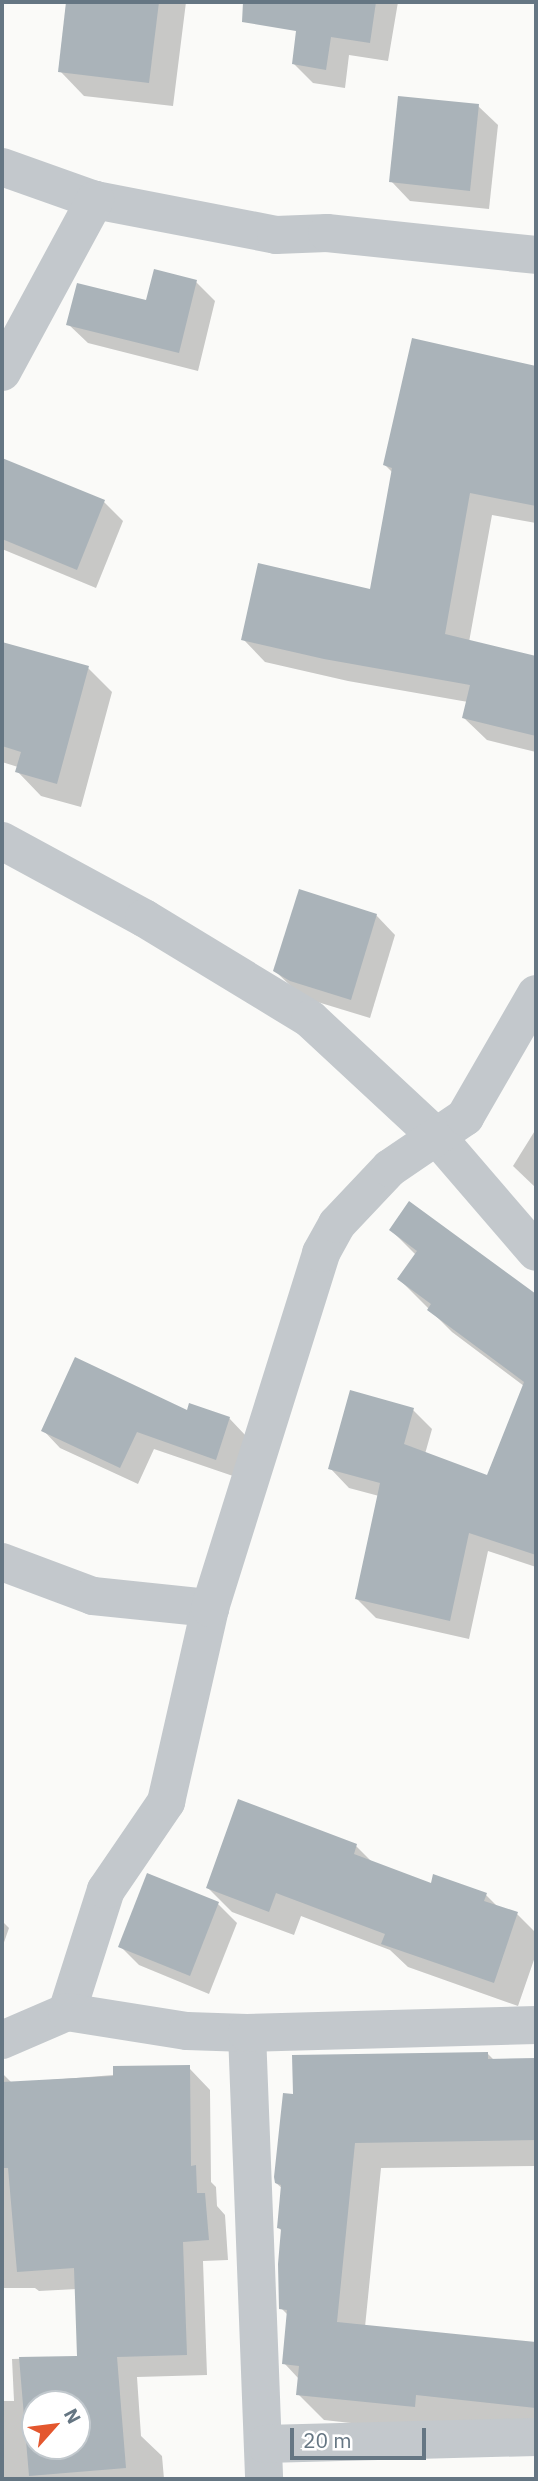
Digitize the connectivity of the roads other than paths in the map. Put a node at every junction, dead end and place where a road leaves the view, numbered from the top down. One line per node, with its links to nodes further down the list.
1 (2, 167): 2 (street)
2 (95, 200): 3 (street); 4 (street)
3 (536, 255)
4 (2, 372)
5 (2, 841): 7 (street)
6 (536, 994): 7 (street)
7 (438, 1138): 8 (street); 10 (street)
8 (536, 1252)
9 (2, 1562): 10 (street)
10 (209, 1608): 11 (street)
11 (66, 2011): 13 (street); 14 (street)
12 (536, 2025): 13 (street)
13 (247, 2033): 16 (street)
14 (2, 2040)
15 (536, 2437): 16 (street)
16 (265, 2461)

